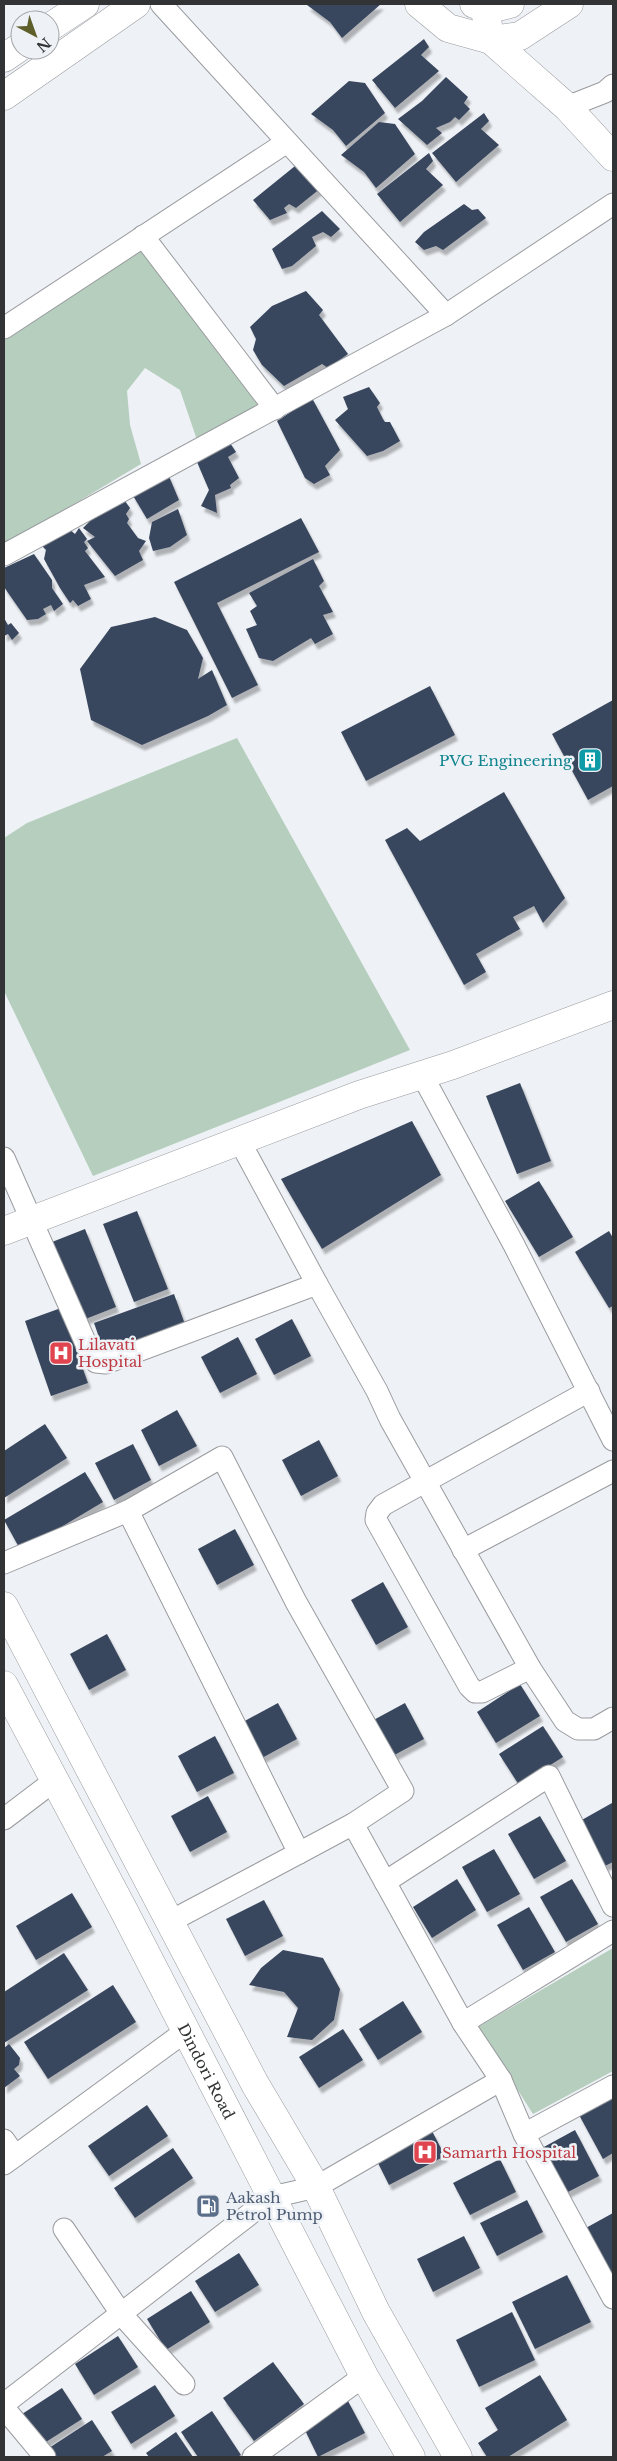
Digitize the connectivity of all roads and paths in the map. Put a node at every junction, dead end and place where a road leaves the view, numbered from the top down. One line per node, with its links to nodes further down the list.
1 (85, 4): 7 (main road)
2 (136, 4): 10 (main road)
3 (161, 4): 12 (street)
4 (418, 4): 8 (main road)
5 (490, 4): 8 (main road)
6 (569, 4): 8 (main road)
7 (60, 20)
8 (491, 40): 11 (main road)
9 (613, 85): 11 (street)
10 (4, 96)
11 (567, 107): 13 (main road)
12 (287, 142): 15 (street); 16 (street)
13 (613, 157)
14 (613, 204): 16 (street)
15 (143, 236): 17 (street); 18 (street)
16 (446, 315): 18 (street)
17 (5, 326)
18 (275, 409): 19 (street)
19 (4, 555)
20 (613, 1005): 21 (main road)
21 (421, 1073): 22 (main road); 27 (street)
22 (239, 1140): 24 (main road); 26 (street)
23 (4, 1158): 24 (street)
24 (32, 1220): 25 (main road); 26 (street)
25 (4, 1230)
26 (317, 1284): 30 (street)
27 (589, 1392): 28 (street); 30 (street)
28 (613, 1440)
29 (613, 1471): 32 (street)
30 (424, 1481): 32 (street); 35 (street)
31 (128, 1511): 33 (street); 40 (street); 41 (street)
32 (463, 1550): 35 (street)
33 (4, 1563)
34 (4, 1606): 44 (main road)
35 (530, 1668): 37 (street)
36 (4, 1685): 38 (main road, Dindori Road)
37 (613, 1718)
38 (54, 1781): 39 (street); 47 (main road, Dindori Road)
39 (4, 1819)
40 (353, 1824): 41 (street); 42 (street)
41 (299, 1853): 44 (street)
42 (385, 1882): 43 (street); 46 (street)
43 (613, 1906)
44 (169, 1922): 52 (main road)
45 (613, 1932): 46 (street)
46 (463, 2023): 48 (street)
47 (186, 2032): 51 (street); 53 (main road, Dindori Road)
48 (501, 2080): 50 (street); 52 (street)
49 (613, 2086): 50 (street)
50 (524, 2134): 55 (street)
51 (8, 2153)
52 (316, 2187): 53 (street); 63 (main road)
53 (272, 2198): 56 (street); 57 (main road, Dindori Road)
54 (64, 2229): 56 (street)
55 (612, 2292)
56 (122, 2315): 58 (street); 59 (street)
57 (364, 2376): 61 (street); 62 (main road, Dindori Road)
58 (184, 2384)
59 (4, 2406): 60 (street)
60 (45, 2457)
61 (253, 2457)
62 (411, 2457)
63 (458, 2457)

